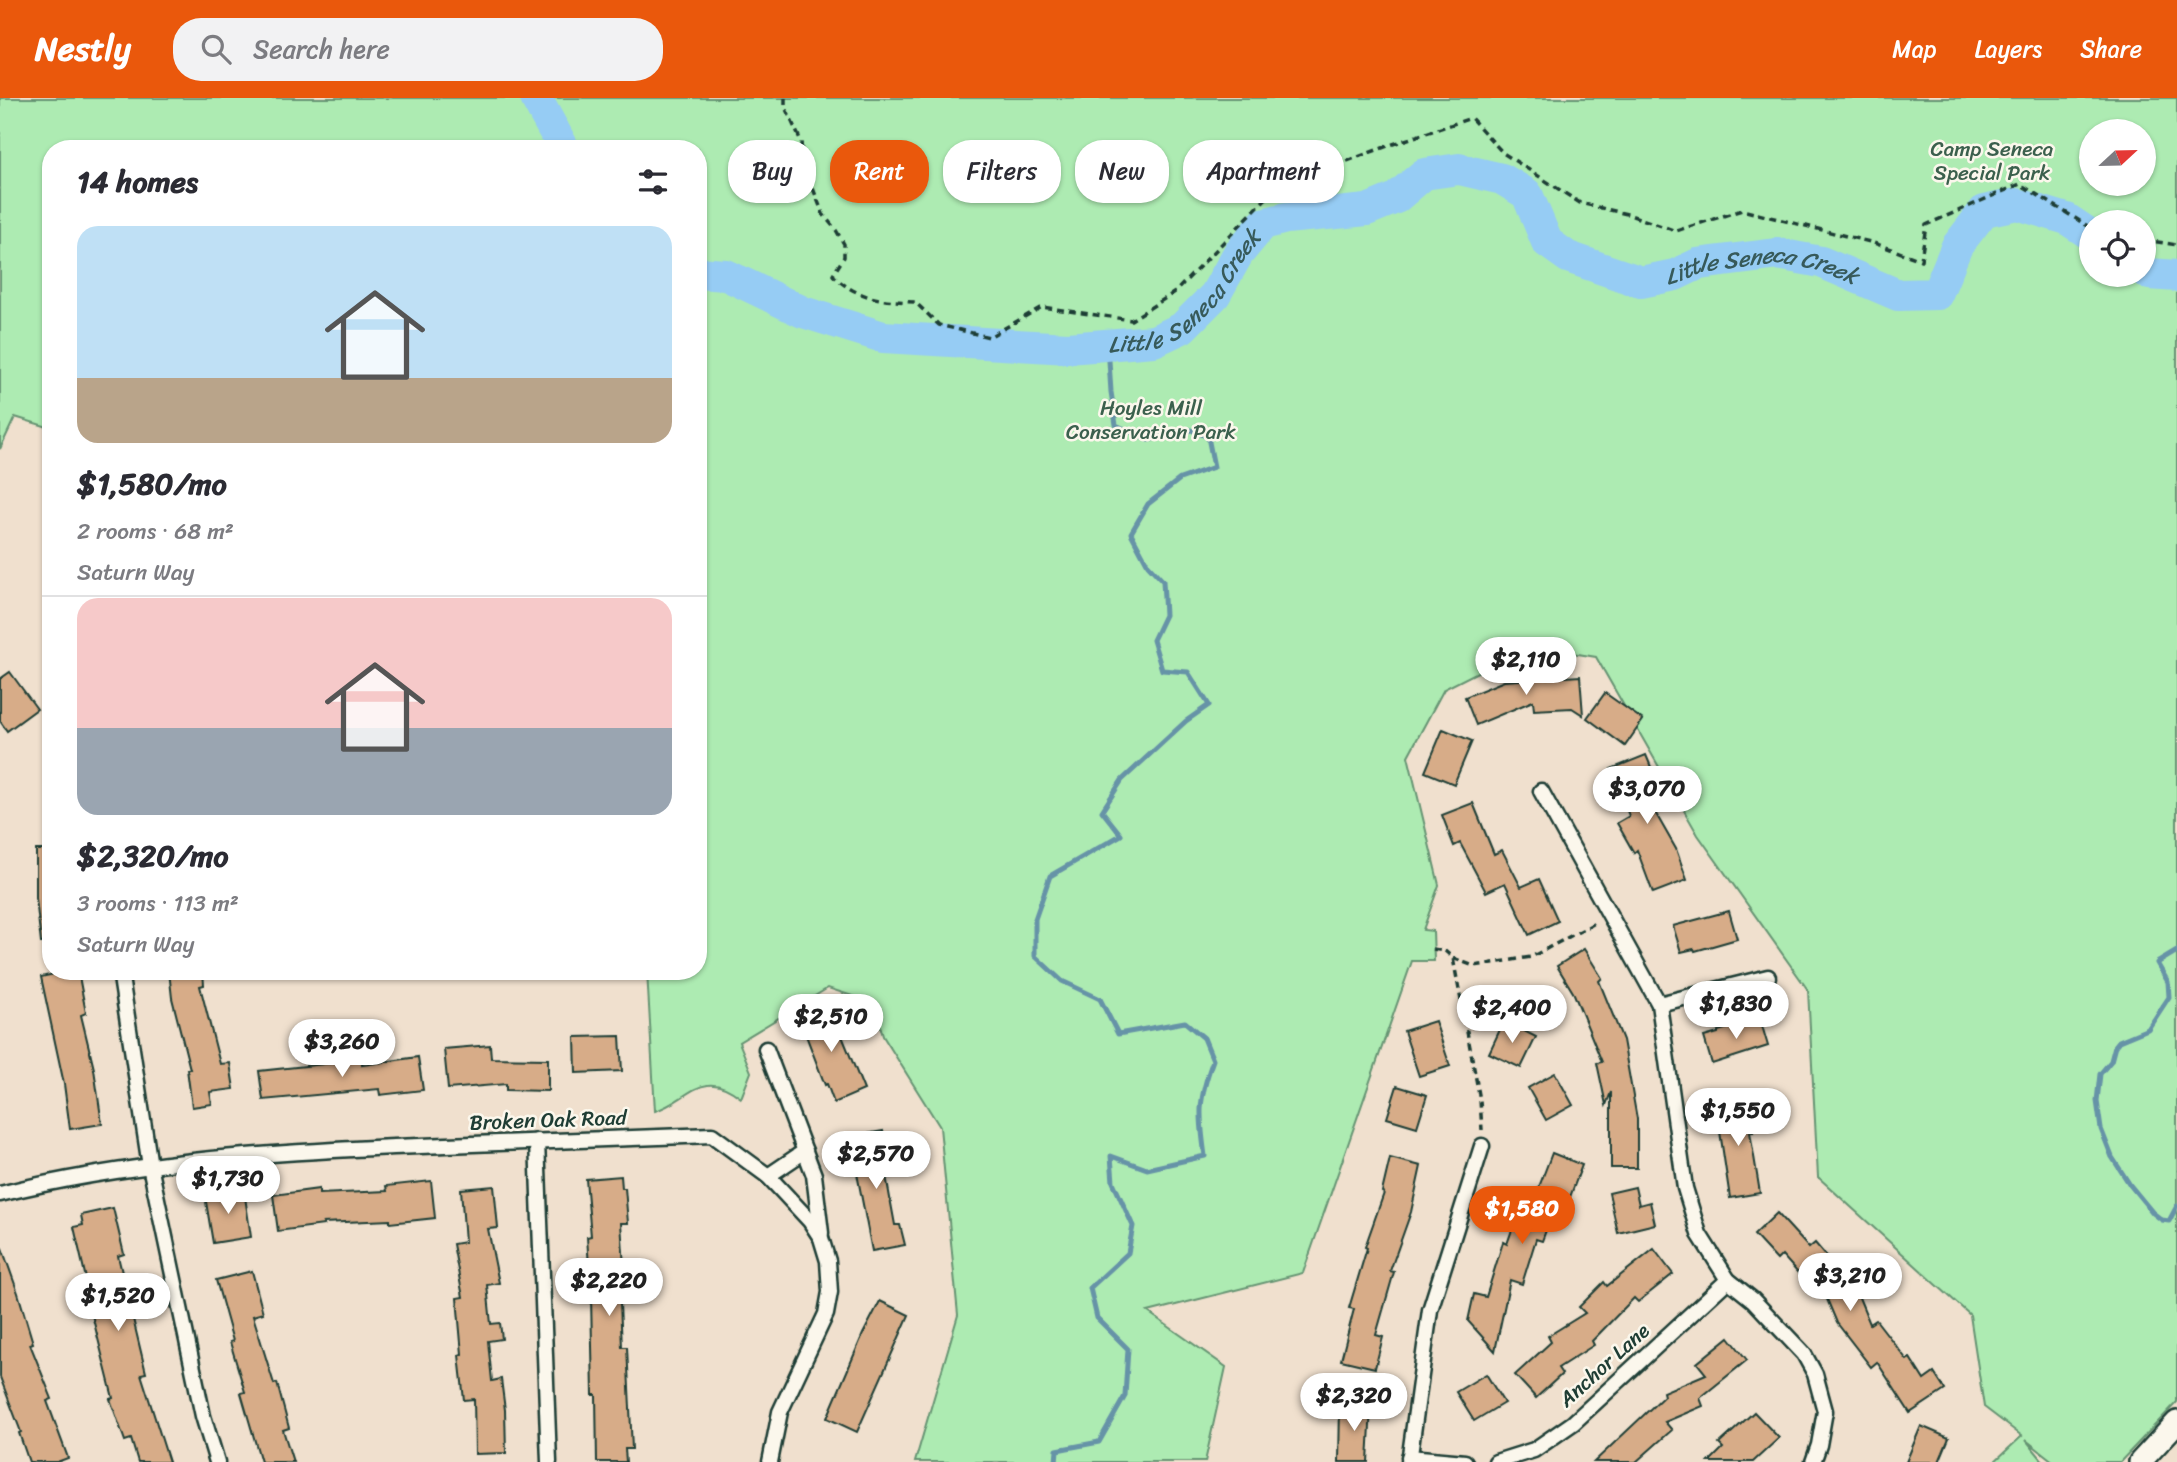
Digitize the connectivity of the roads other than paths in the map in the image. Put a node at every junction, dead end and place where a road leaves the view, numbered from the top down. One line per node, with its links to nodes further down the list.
1 (1541, 791): 4 (street)
2 (1768, 977): 4 (street)
3 (121, 980): 9 (street)
4 (1659, 1004): 13 (street)
5 (766, 1049): 8 (street)
6 (537, 1141): 9 (street, Broken Oak Road); 10 (street, Broken Oak Road); 17 (street)
7 (1482, 1146): 15 (street)
8 (805, 1151): 10 (street); 12 (street)
9 (150, 1166): 11 (street, Broken Oak Road); 16 (street)
10 (768, 1176): 12 (street, Broken Oak Road)
11 (0, 1194)
12 (821, 1238): 18 (street, Broken Oak Road)
13 (1728, 1280): 20 (street, Anchor Lane); 21 (street)
14 (2177, 1422): 22 (main road)
15 (1409, 1460): 19 (street)
16 (217, 1462)
17 (549, 1462)
18 (770, 1462)
19 (1465, 1462)
20 (1496, 1462)
21 (1813, 1462)
22 (2140, 1462)

